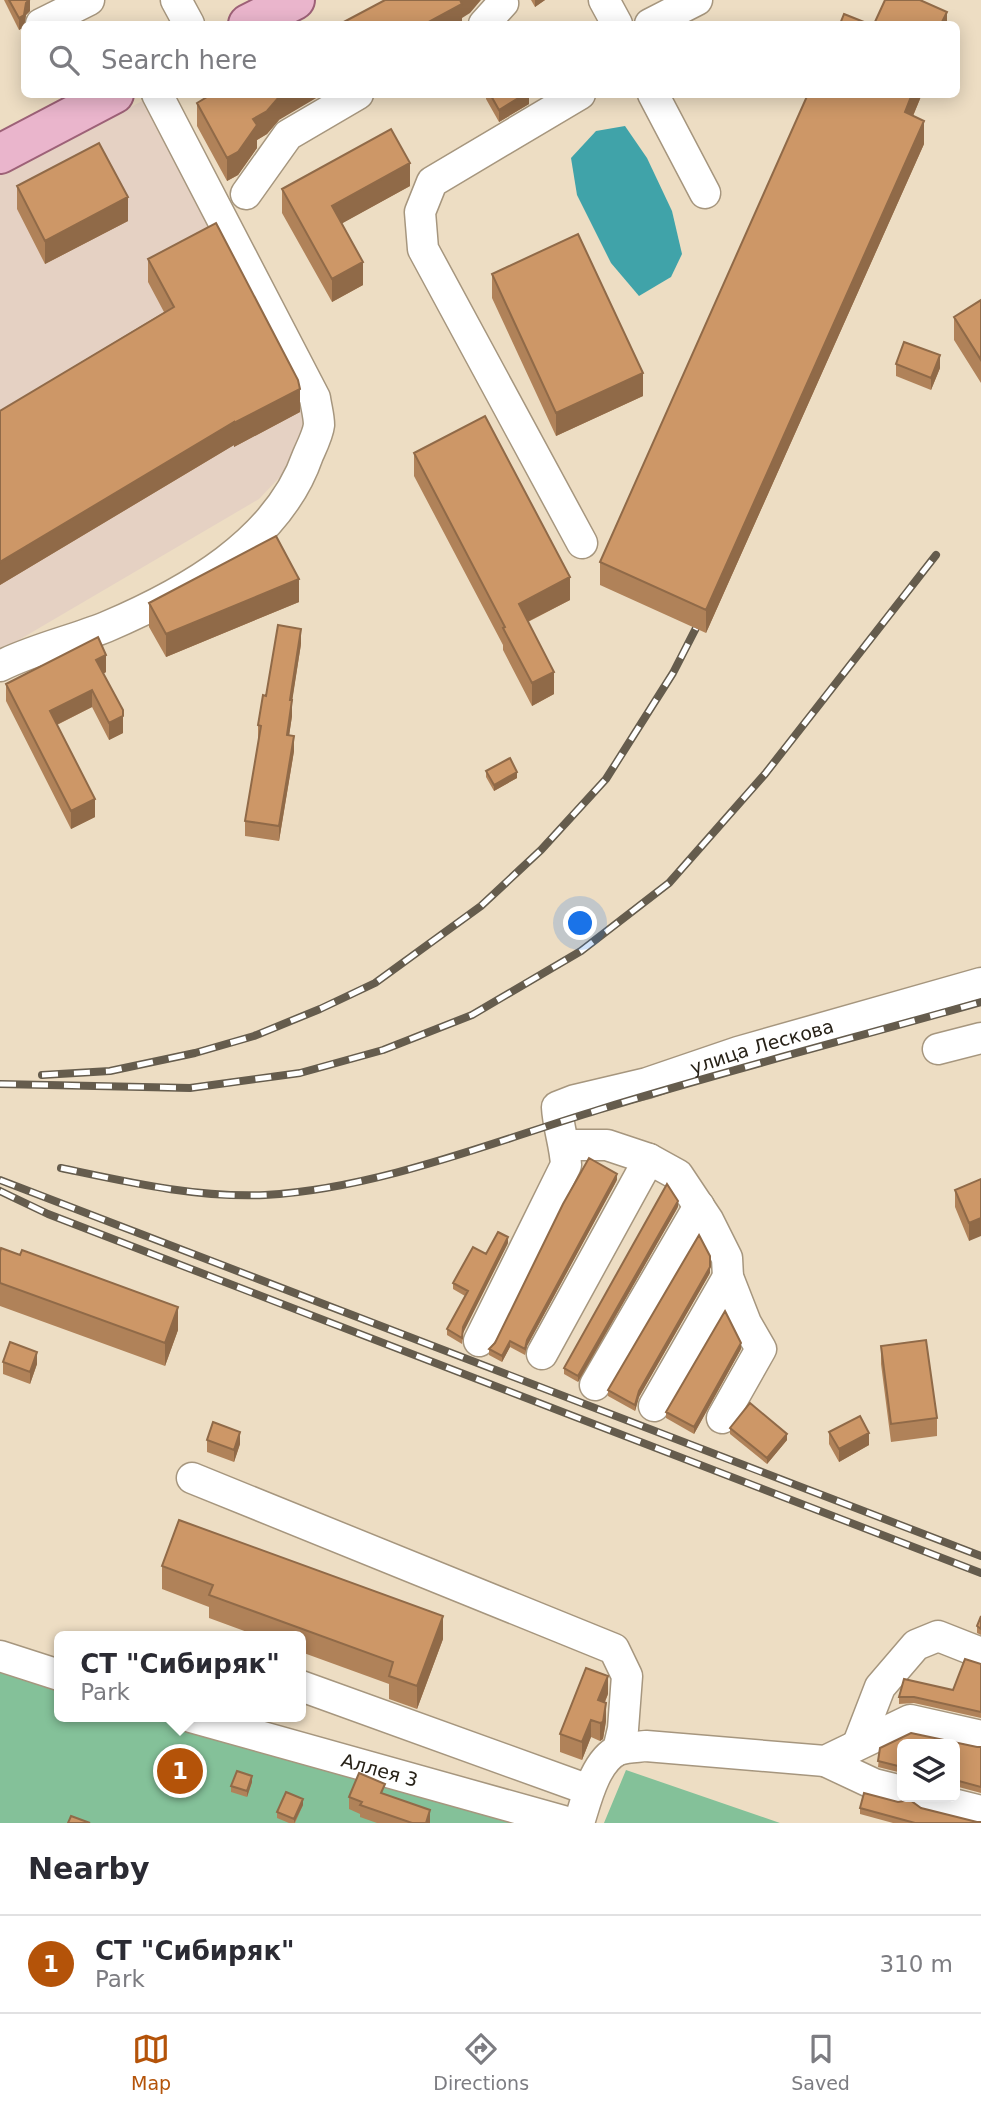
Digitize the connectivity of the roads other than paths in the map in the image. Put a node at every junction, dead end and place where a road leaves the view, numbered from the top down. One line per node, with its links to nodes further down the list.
1 (89, 0): 7 (street)
2 (176, 0): 8 (street)
3 (295, 0): 9 (main road)
4 (502, 0): 10 (street)
5 (604, 0): 11 (street)
6 (697, 0): 12 (street)
7 (47, 21)
8 (186, 21)
9 (254, 21)
10 (487, 21)
11 (615, 21)
12 (656, 21)
13 (159, 98): 22 (street)
14 (351, 98): 20 (street)
15 (573, 98): 21 (street)
16 (655, 98): 19 (street)
17 (91, 100): 18 (main road)
18 (0, 154)
19 (705, 193)
20 (246, 194)
21 (582, 542)
22 (0, 666)
23 (981, 983): 26 (street, улица Лескова)
24 (981, 1038): 25 (street)
25 (938, 1049)
26 (561, 1134): 27 (street); 30 (street)
27 (649, 1159): 28 (street); 31 (street)
28 (699, 1206): 29 (street); 32 (street)
29 (728, 1277): 33 (street); 34 (street)
30 (479, 1341)
31 (542, 1354)
32 (595, 1385)
33 (654, 1406)
34 (722, 1418)
35 (192, 1478): 43 (street)
36 (981, 1653): 42 (street)
37 (0, 1656): 38 (street)
38 (54, 1673)
39 (306, 1688): 45 (street)
40 (209, 1722): 49 (street, Аллея 3)
41 (981, 1736): 42 (street)
42 (858, 1744): 44 (street)
43 (618, 1750): 44 (street); 45 (street)
44 (825, 1761): 46 (street)
45 (589, 1790): 50 (street)
46 (897, 1790)
47 (945, 1802): 48 (street)
48 (981, 1811)
49 (570, 1823)
50 (579, 1823)

